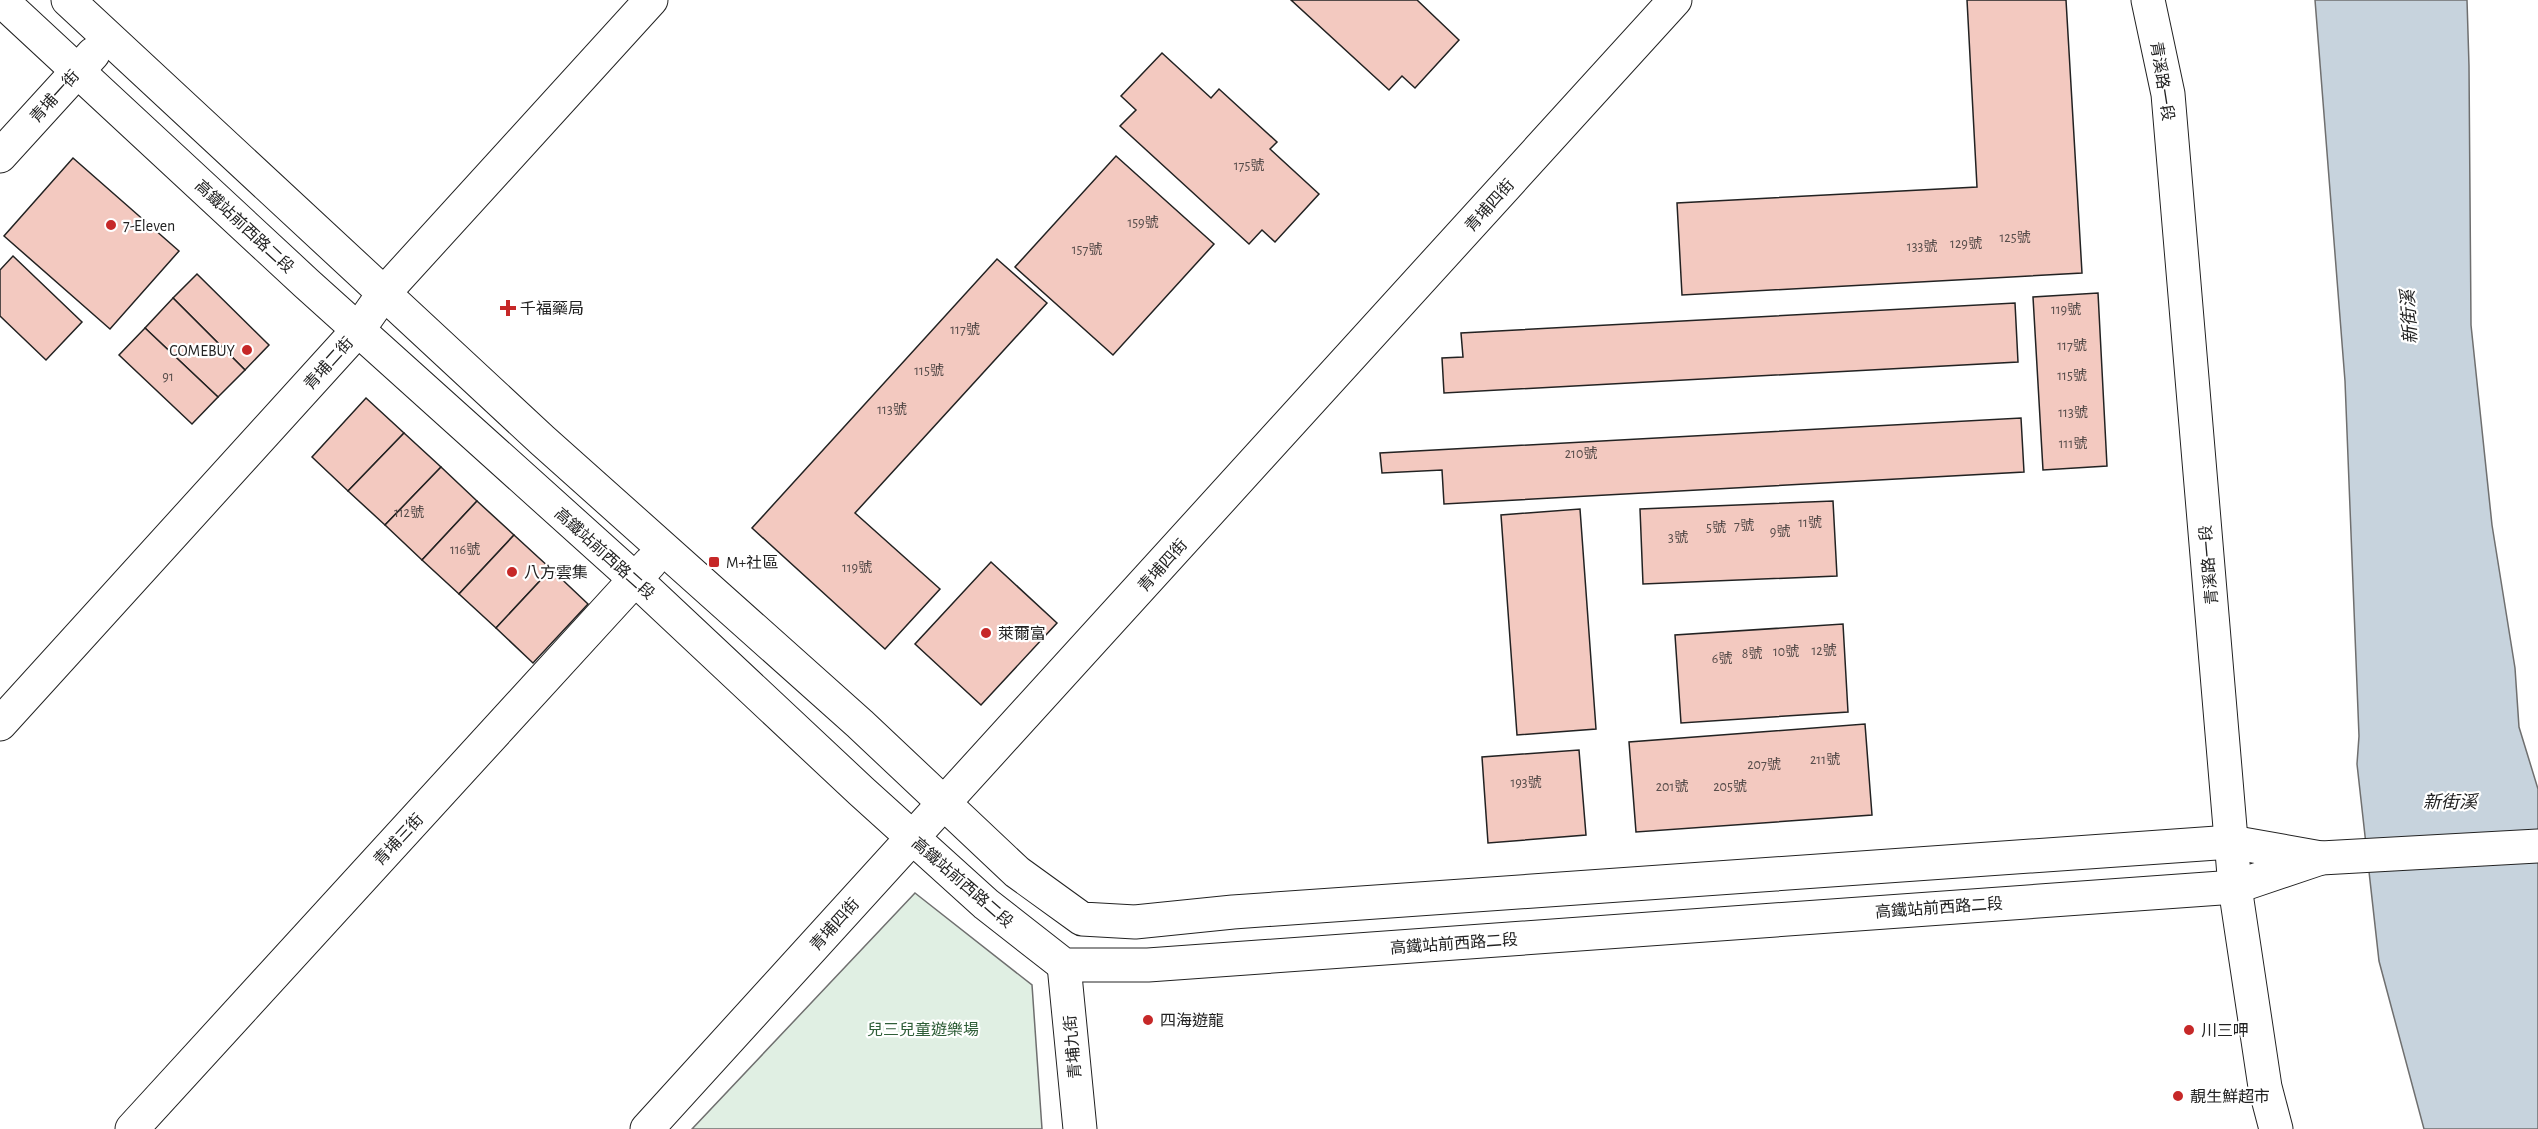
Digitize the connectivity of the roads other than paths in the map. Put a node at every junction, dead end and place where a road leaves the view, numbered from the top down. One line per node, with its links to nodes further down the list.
1 (1, 0): 7 (street, 高鐵站前西路二段)
2 (68, 0): 6 (street)
3 (651, 0): 9 (street, 青埔二街)
4 (1676, 0): 14 (street, 青埔四街)
5 (2148, 0): 16 (street, 青溪路一段)
6 (108, 37): 7 (street, 青埔一街); 9 (street)
7 (78, 70): 8 (street, 青埔一街); 10 (street, 高鐵站前西路二段)
8 (0, 156)
9 (384, 293): 10 (street, 青埔二街); 11 (street)
10 (358, 330): 12 (street, 高鐵站前西路二段); 13 (street, 青埔二街)
11 (663, 548): 12 (street, 青埔三街); 14 (street)
12 (636, 580): 15 (street, 高鐵站前西路二段); 21 (street, 青埔三街)
13 (0, 724)
14 (944, 803): 15 (street, 青埔四街); 16 (street)
15 (912, 838): 20 (street, 高鐵站前西路二段); 22 (street, 青埔四街)
16 (2231, 842): 18 (street); 19 (street, 青溪路一段)
17 (2538, 846): 18 (street)
18 (2321, 858): 19 (street, 高鐵站前西路二段)
19 (2235, 887): 20 (street, 高鐵站前西路二段); 24 (street, 青溪路一段)
20 (1064, 965): 23 (street, 青埔九街)
21 (132, 1129)
22 (647, 1129)
23 (1080, 1129)
24 (2276, 1129)

